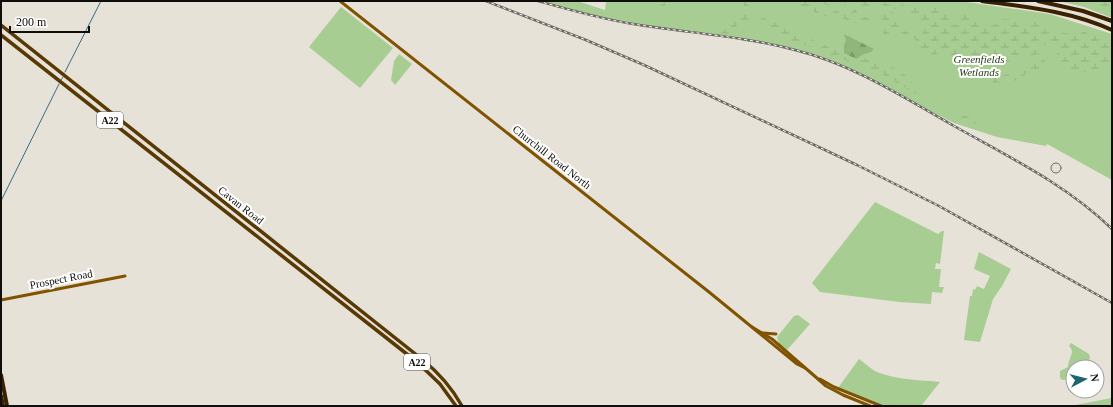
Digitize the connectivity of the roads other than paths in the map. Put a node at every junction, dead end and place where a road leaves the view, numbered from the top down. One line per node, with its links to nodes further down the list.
1 (340, 1): 12 (street, Churchill Road North)
2 (982, 1): 6 (highway)
3 (1038, 1): 4 (highway)
4 (1112, 22)
5 (1, 25): 11 (main road, Cavan Road / A22)
6 (1112, 30)
7 (1, 35): 10 (main road, Cavan Road / A22)
8 (125, 276): 9 (street, Prospect Road)
9 (1, 300)
10 (370, 326): 11 (main road); 16 (main road, Cavan Road / A22)
11 (380, 326): 15 (main road, Cavan Road / A22)
12 (752, 327): 13 (street, Churchill Road North); 17 (street, Churchill Road North)
13 (763, 333): 14 (street); 17 (street, Churchill Road North)
14 (776, 334)
15 (410, 350): 16 (main road); 24 (main road, Cavan Road / A22)
16 (406, 354): 23 (main road, Cavan Road / A22)
17 (805, 368): 19 (street, Churchill Road North)
18 (1, 375): 22 (highway)
19 (817, 378): 25 (street, Churchill Road North); 26 (street, Churchill Road North)
20 (1, 396): 21 (highway)
21 (3, 406)
22 (7, 406)
23 (456, 406)
24 (462, 406)
25 (870, 406)
26 (880, 406)

